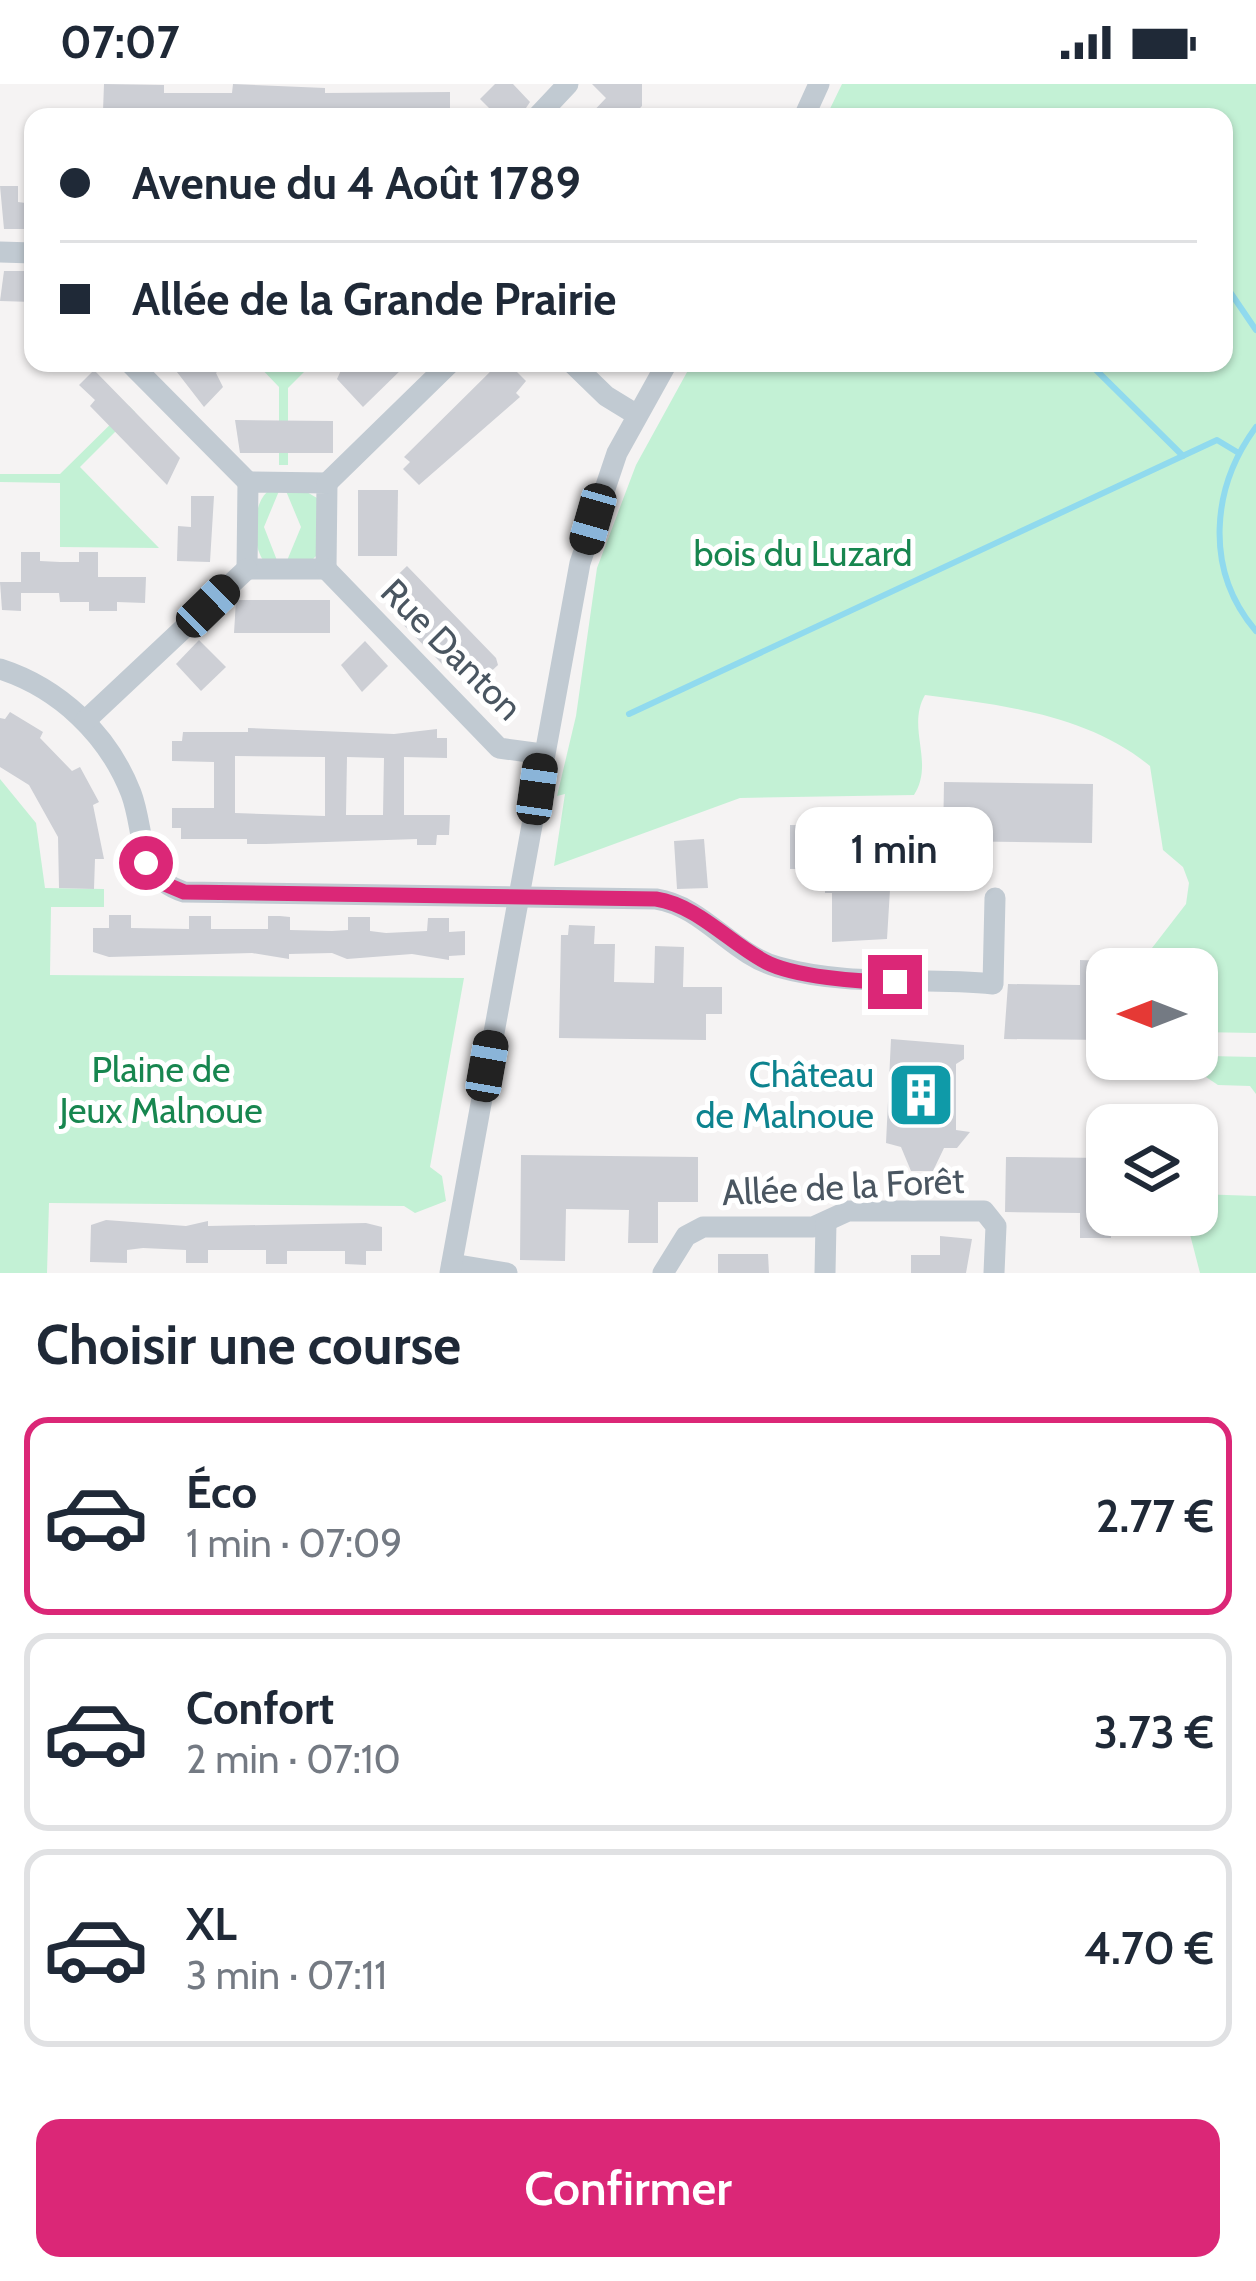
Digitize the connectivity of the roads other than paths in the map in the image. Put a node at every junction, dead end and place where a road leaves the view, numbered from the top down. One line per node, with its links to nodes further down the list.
1 (568, 84): 2 (street)
2 (545, 108)
3 (139, 372): 8 (street)
4 (441, 372): 9 (street)
5 (581, 372): 7 (street)
6 (662, 372): 7 (street)
7 (637, 415): 14 (street)
8 (248, 482): 9 (street); 10 (street)
9 (327, 483): 11 (street)
10 (247, 569): 11 (street); 13 (street)
11 (326, 569): 14 (street, Rue Danton)
12 (0, 669): 13 (street)
13 (86, 721): 15 (street)
14 (542, 754): 15 (street)
15 (518, 895): 16 (street); 18 (street)
16 (995, 898)
17 (826, 1222): 20 (street, Allée de la Forêt); 21 (street); 22 (street, Allée de la Forêt)
18 (451, 1268): 19 (street)
19 (507, 1273)
20 (663, 1273)
21 (825, 1273)
22 (994, 1273)

